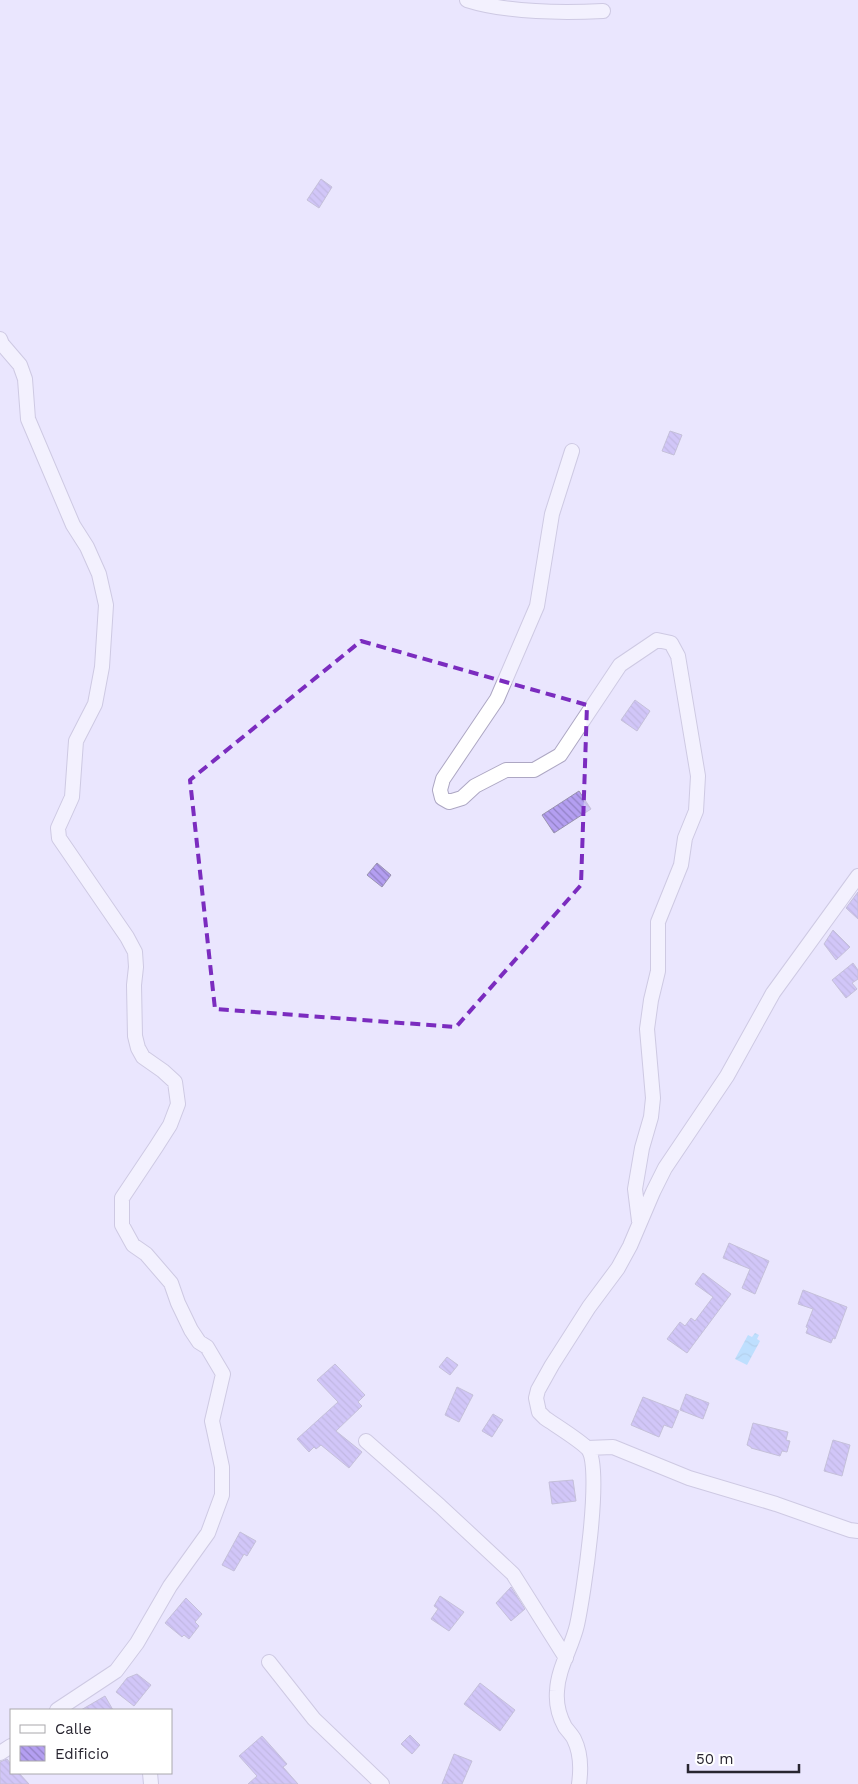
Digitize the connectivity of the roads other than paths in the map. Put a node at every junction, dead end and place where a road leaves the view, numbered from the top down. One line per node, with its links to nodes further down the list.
1 (467, 0): 2 (street)
2 (603, 11)
3 (0, 339): 12 (street)
4 (572, 451): 6 (street)
5 (858, 876): 6 (street)
6 (639, 1221): 8 (street)
7 (366, 1441): 10 (street)
8 (587, 1448): 9 (street); 10 (street)
9 (858, 1531)
10 (566, 1658): 14 (street)
11 (269, 1662): 13 (street)
12 (59, 1709)
13 (382, 1784)
14 (579, 1784)

